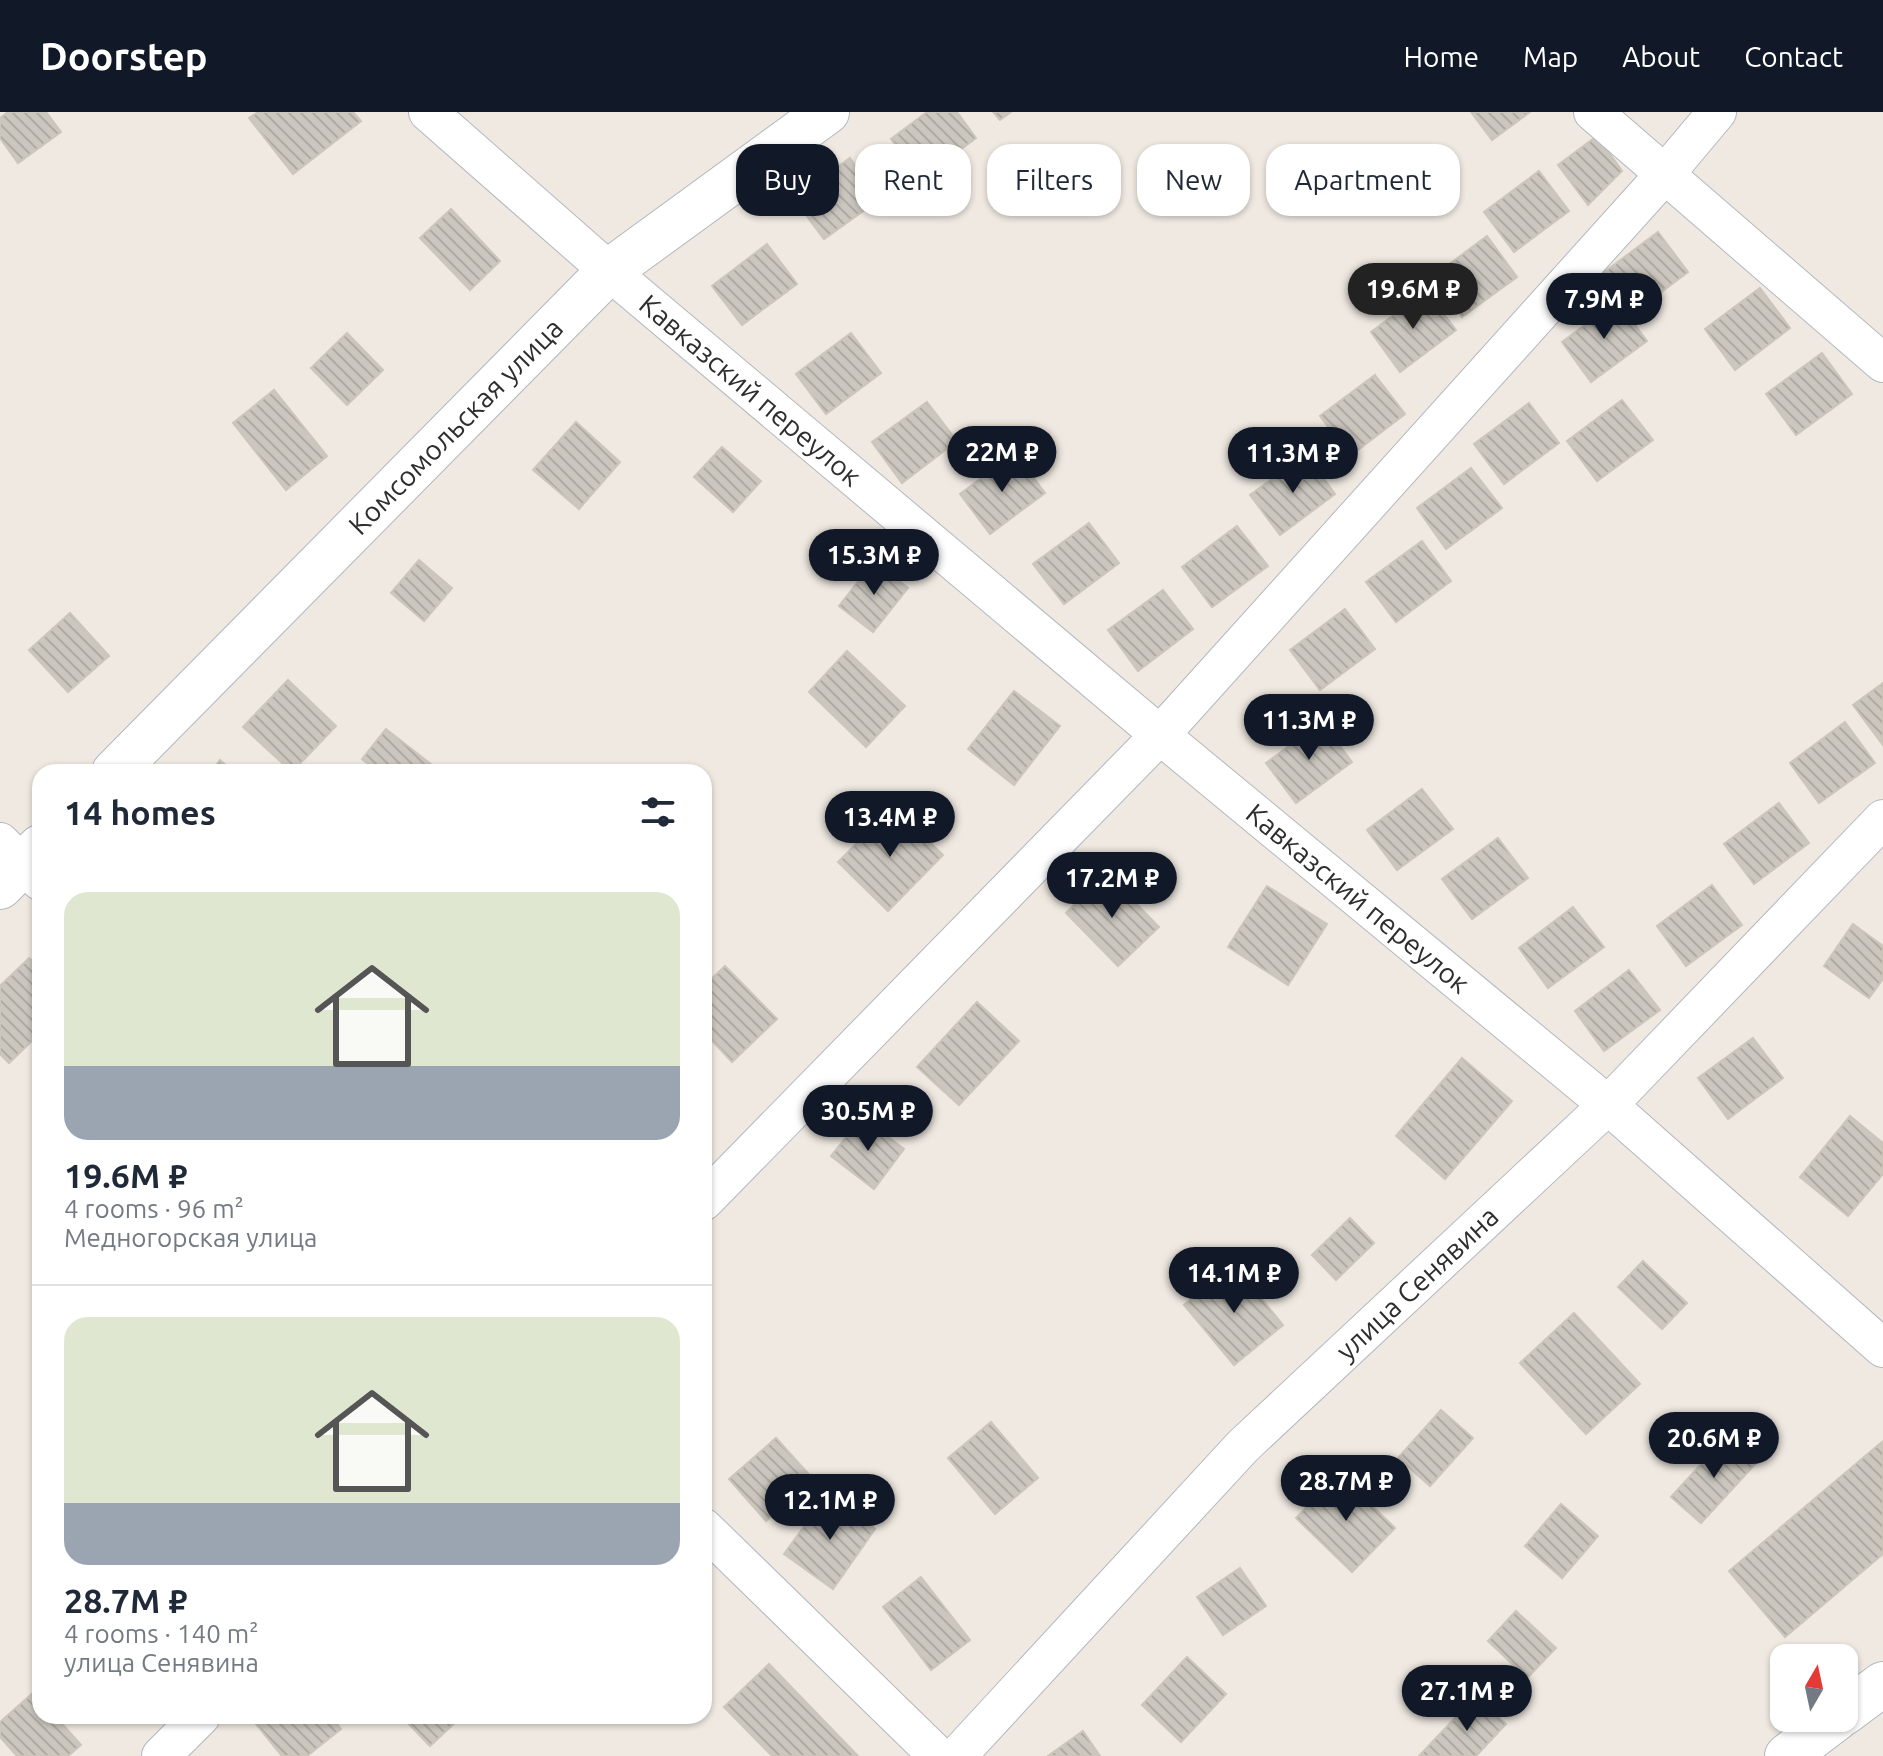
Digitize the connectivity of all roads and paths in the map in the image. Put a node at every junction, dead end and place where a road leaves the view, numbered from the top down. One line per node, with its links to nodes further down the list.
1 (428, 112): 6 (street, Кавказский переулок)
2 (827, 112): 6 (main road, Комсомольская улица)
3 (1593, 112): 5 (street)
4 (1717, 112): 5 (street)
5 (1665, 174): 7 (street); 8 (street)
6 (609, 271): 8 (street, Кавказский переулок); 9 (main road, Комсомольская улица)
7 (1883, 363)
8 (1160, 735): 11 (street, Кавказский переулок); 12 (street)
9 (122, 764)
10 (1883, 819): 11 (street, улица Сенявина)
11 (1608, 1105): 13 (street, Кавказский переулок); 21 (street, улица Сенявина)
12 (712, 1193)
13 (1883, 1348)
14 (712, 1536): 20 (street)
15 (1883, 1684): 16 (main road)
16 (1858, 1703)
17 (193, 1724): 19 (street)
18 (1819, 1732): 22 (main road)
19 (161, 1756)
20 (938, 1756)
21 (957, 1756)
22 (1787, 1756)

